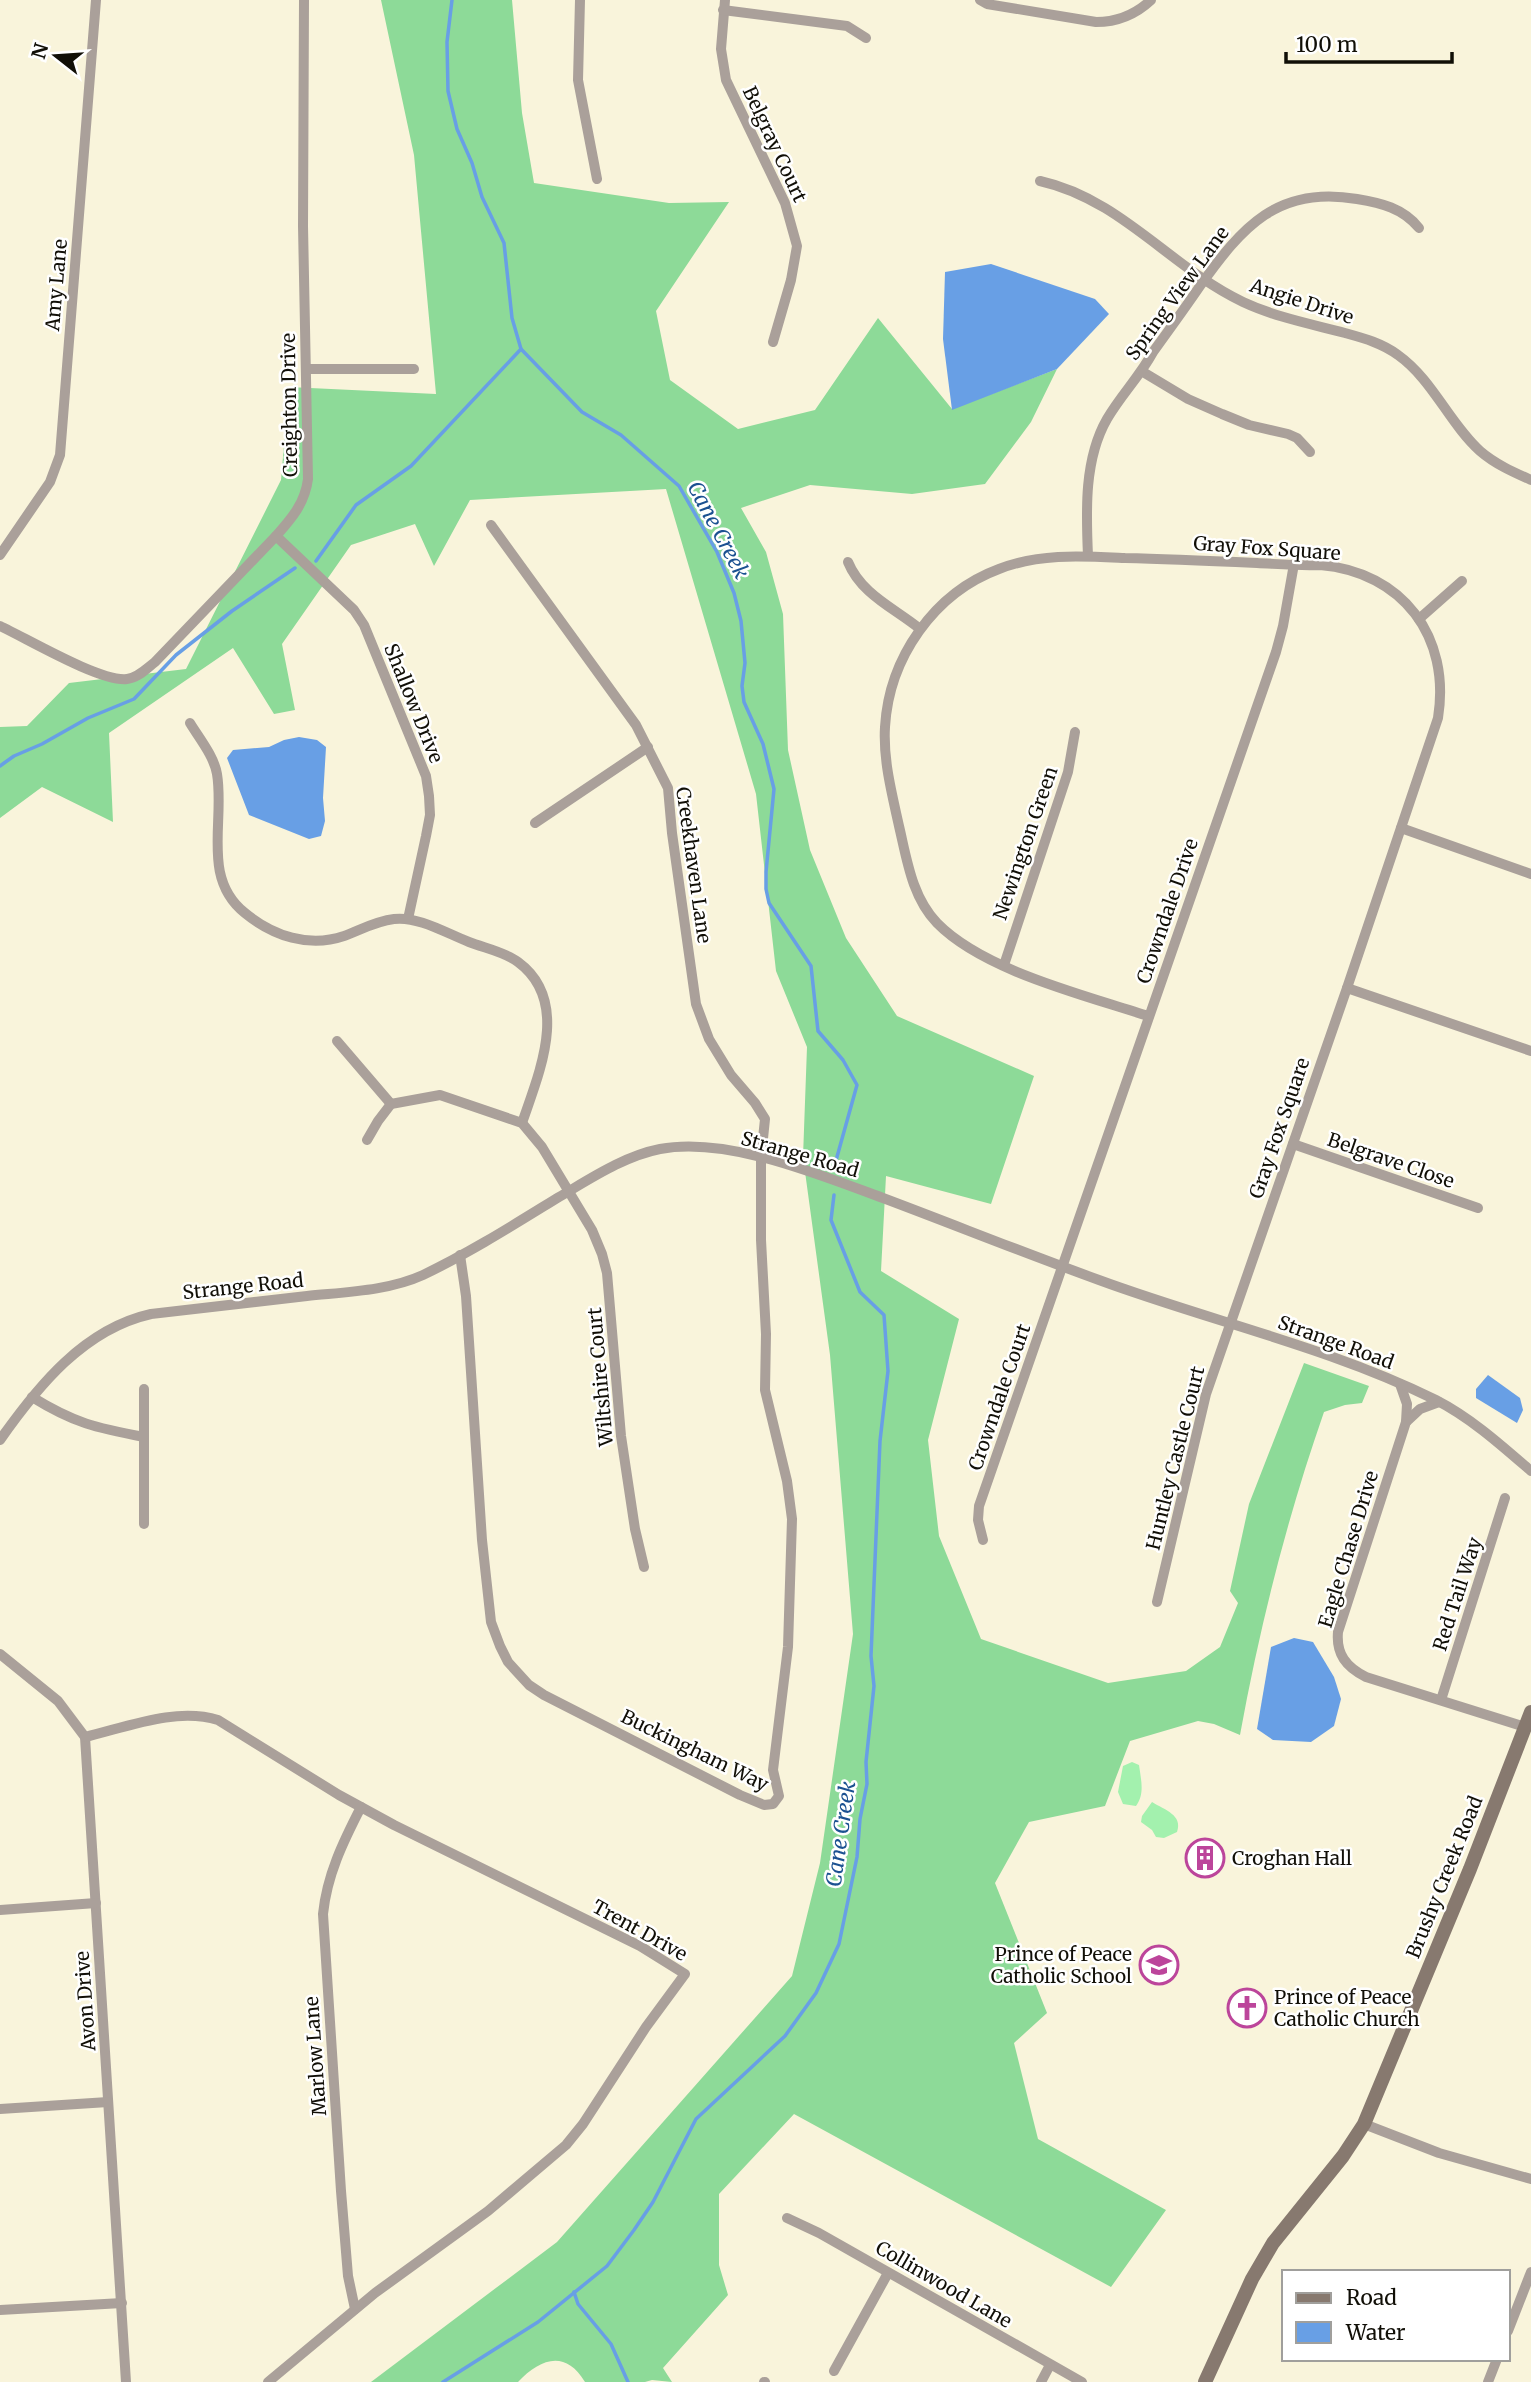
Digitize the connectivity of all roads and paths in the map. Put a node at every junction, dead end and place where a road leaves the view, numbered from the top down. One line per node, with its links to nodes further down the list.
1 (96, 0): 20 (street, Amy Lane)
2 (304, 0): 13 (street, Creighton Drive)
3 (580, 0): 8 (street)
4 (979, 0): 5 (street)
5 (1151, 0)
6 (724, 5): 7 (street); 12 (street, Belgray Court)
7 (866, 38)
8 (597, 180)
9 (1040, 180): 11 (street, Angie Drive)
10 (1419, 228): 11 (street, Spring View Lane)
11 (1206, 278): 15 (street, Spring View Lane); 17 (street, Angie Drive)
12 (773, 342)
13 (307, 369): 14 (street); 19 (street, Creighton Drive)
14 (414, 369)
15 (1143, 372): 16 (street); 21 (street, Spring View Lane)
16 (1310, 452)
17 (1531, 480)
18 (491, 526): 30 (street, Creekhaven Lane)
19 (276, 536): 26 (street, Creighton Drive); 34 (street, Shallow Drive)
20 (0, 555)
21 (1088, 556): 23 (street, Gray Fox Square); 27 (street, Gray Fox Square)
22 (848, 562): 27 (street)
23 (1294, 564): 25 (street, Gray Fox Square); 37 (street, Crowndale Drive)
24 (1462, 581): 25 (street)
25 (1419, 619): 32 (street, Gray Fox Square)
26 (0, 626)
27 (919, 629): 35 (street, Gray Fox Square)
28 (190, 723): 34 (street)
29 (1075, 732): 35 (street, Newington Green)
30 (648, 747): 31 (street); 44 (street, Creekhaven Lane)
31 (534, 823)
32 (1401, 828): 33 (street); 36 (street, Gray Fox Square)
33 (1531, 874)
34 (408, 919): 41 (street)
35 (1004, 965): 37 (street, Gray Fox Square)
36 (1347, 988): 39 (street); 43 (street, Gray Fox Square)
37 (1148, 1016): 48 (street, Crowndale Drive)
38 (337, 1041): 40 (street)
39 (1531, 1051)
40 (391, 1104): 41 (street); 42 (street)
41 (522, 1123): 45 (street, Wiltshire Court)
42 (368, 1140)
43 (1293, 1144): 46 (street, Belgrave Close); 49 (street, Gray Fox Square)
44 (761, 1157): 45 (street, Strange Road); 47 (street, Buckingham Way); 48 (street, Strange Road)
45 (568, 1192): 47 (street, Strange Road); 61 (street, Wiltshire Court)
46 (1478, 1208)
47 (460, 1255): 52 (street, Strange Road)
48 (1063, 1266): 49 (street, Strange Road); 60 (street, Crowndale Court)
49 (1230, 1323): 50 (street, Strange Road); 62 (street, Huntley Castle Court)
50 (1400, 1384): 53 (street, Strange Road); 54 (street, Eagle Chase Drive)
51 (144, 1389): 55 (street)
52 (32, 1397): 55 (street); 56 (street, Strange Road)
53 (1439, 1402): 54 (street); 57 (street, Strange Road)
54 (1406, 1422): 64 (street, Eagle Chase Drive)
55 (144, 1437): 59 (street)
56 (0, 1440)
57 (1531, 1471)
58 (1505, 1498): 64 (street, Red Tail Way)
59 (144, 1524)
60 (983, 1540)
61 (644, 1567)
62 (1157, 1602)
63 (0, 1654): 67 (street)
64 (1441, 1700): 66 (street, Eagle Chase Drive)
65 (1531, 1712): 66 (street, Brushy Creek Road)
66 (1525, 1727): 73 (street, Brushy Creek Road)
67 (85, 1737): 68 (street, Trent Drive); 69 (street, Avon Drive)
68 (361, 1807): 79 (street, Marlow Lane); 79 (street, Trent Drive)
69 (96, 1903): 70 (street); 71 (street, Avon Drive)
70 (0, 1910)
71 (108, 2102): 72 (street); 78 (street, Avon Drive)
72 (0, 2109)
73 (1364, 2124): 74 (street); 89 (street, Brushy Creek Road)
74 (1531, 2179)
75 (787, 2218): 77 (street, Collinwood Lane)
76 (1531, 2272): 81 (street)
77 (888, 2273): 83 (street, Collinwood Lane); 84 (street)
78 (122, 2303): 80 (street); 85 (street, Avon Drive)
79 (355, 2309): 86 (street, Trent Drive)
80 (0, 2310)
81 (1510, 2325)
82 (1496, 2361): 90 (street)
83 (1050, 2365): 87 (street); 88 (street, Collinwood Lane)
84 (834, 2371)
85 (126, 2382)
86 (268, 2382)
87 (1041, 2382)
88 (1082, 2382)
89 (1205, 2382)
90 (1488, 2382)

